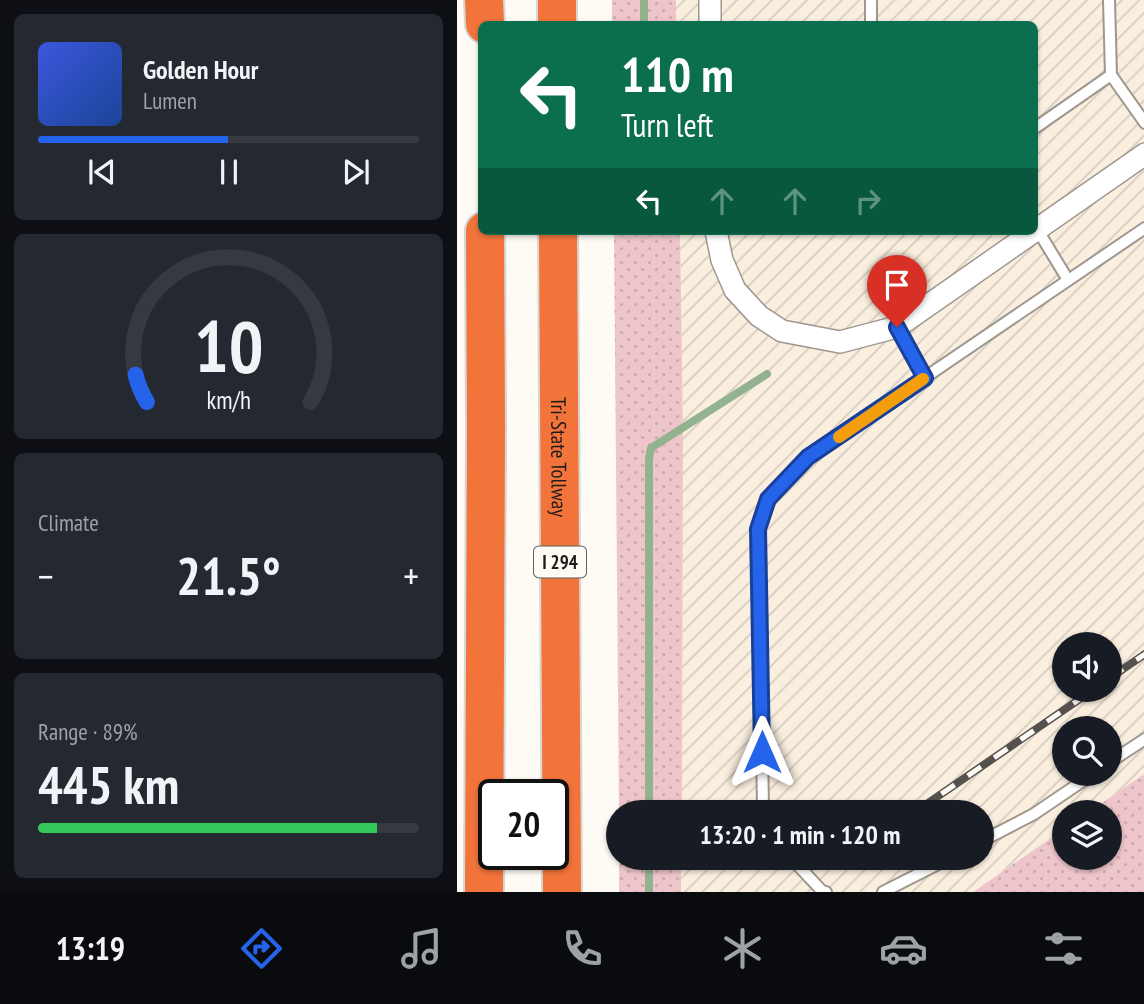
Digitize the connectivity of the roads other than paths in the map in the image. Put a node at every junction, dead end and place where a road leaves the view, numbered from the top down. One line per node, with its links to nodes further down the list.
1 (484, 0): 6 (highway)
2 (557, 0): 7 (highway)
3 (710, 0): 8 (street)
4 (871, 0): 9 (lane)
5 (1109, 0): 10 (lane)
6 (485, 21)
7 (557, 21)
8 (710, 21)
9 (871, 21)
10 (1111, 75): 11 (lane); 12 (lane)
11 (1144, 123)
12 (1038, 126)
13 (1144, 154): 14 (street)
14 (1038, 228)
15 (1144, 228): 21 (lane)
16 (1038, 231): 21 (lane)
17 (486, 235): 31 (highway)
18 (558, 235): 32 (highway, Tri-State Tollway / I 294)
19 (717, 235): 22 (street)
20 (1028, 235): 22 (street)
21 (1068, 280): 23 (lane)
22 (897, 327): 23 (lane)
23 (925, 378): 27 (lane)
24 (1144, 739): 25 (lane)
25 (1122, 754)
26 (1075, 786): 28 (lane)
27 (763, 800)
28 (994, 835)
29 (802, 870): 33 (lane)
30 (926, 870): 34 (lane)
31 (484, 892)
32 (562, 892)
33 (826, 892)
34 (883, 892)

